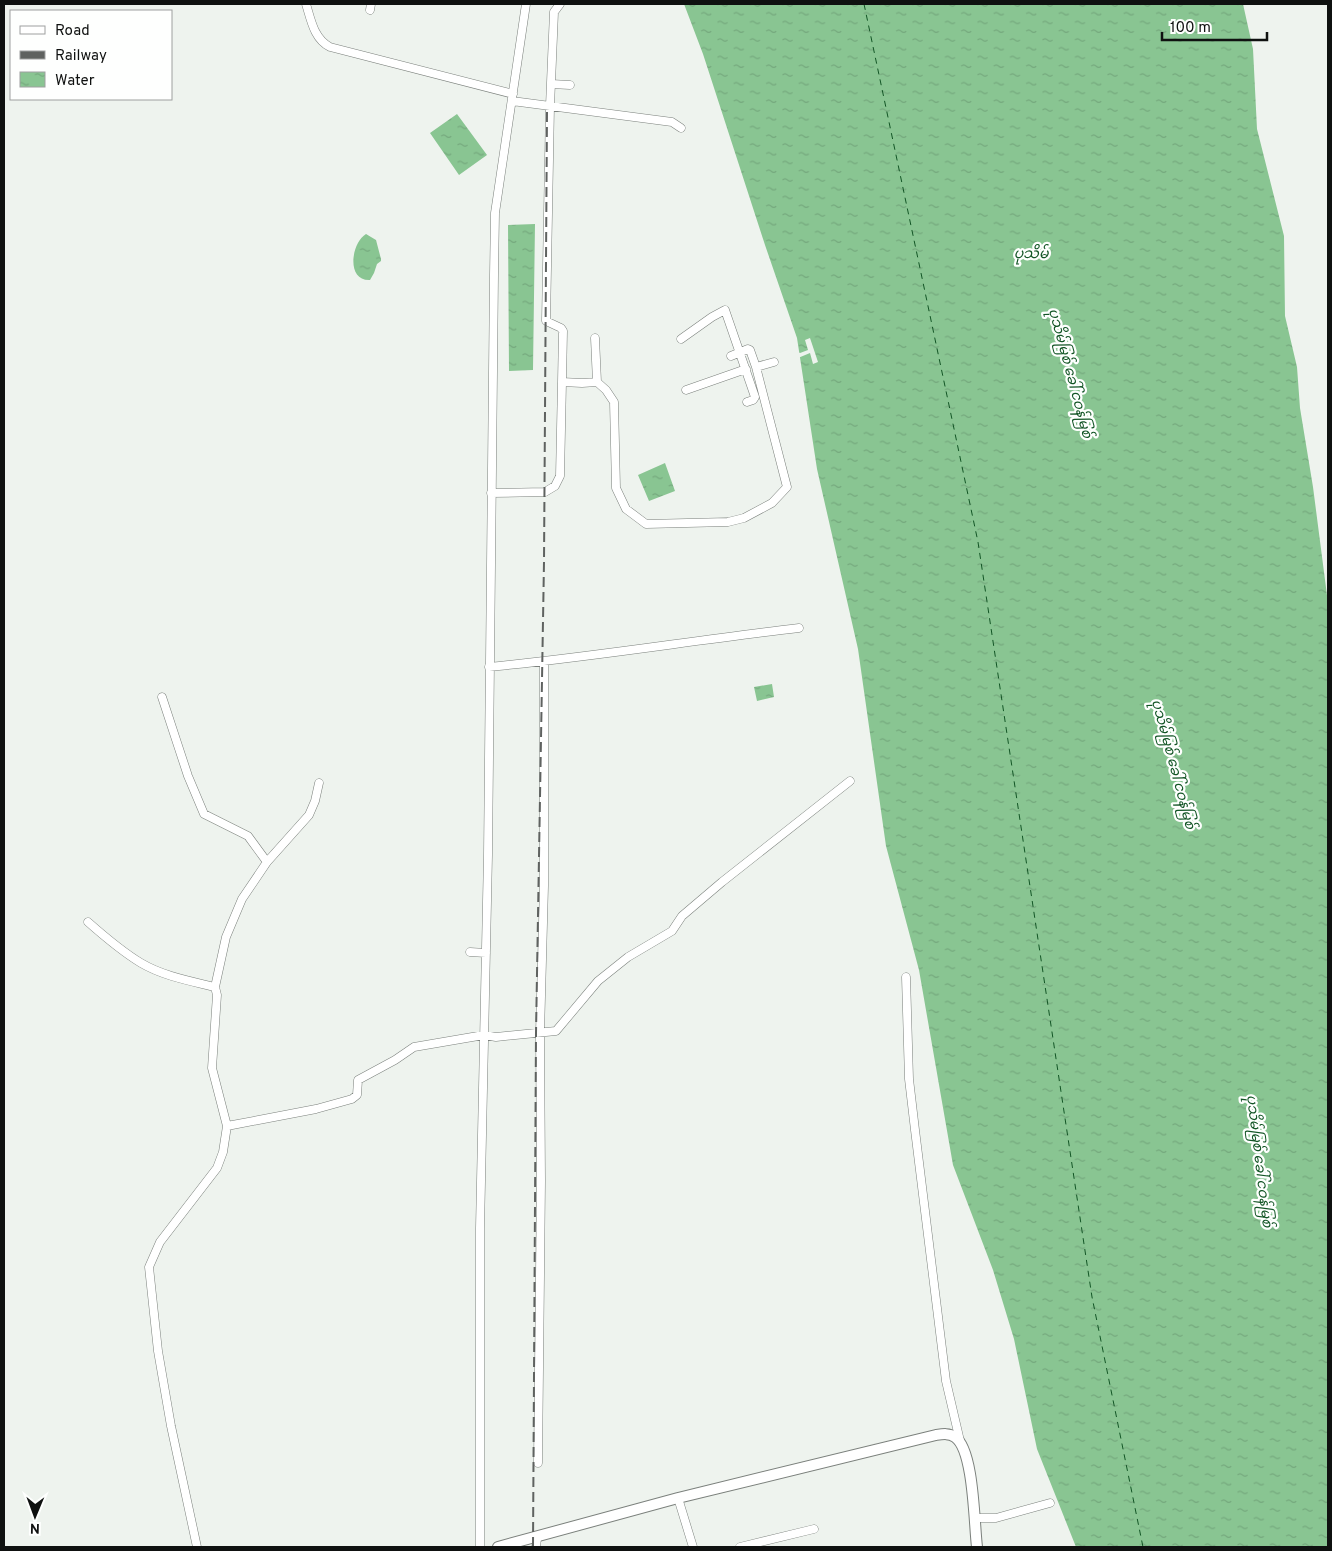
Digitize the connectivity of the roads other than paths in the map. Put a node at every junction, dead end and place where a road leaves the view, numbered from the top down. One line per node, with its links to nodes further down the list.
1 (306, 4): 6 (street)
2 (526, 4): 6 (street)
3 (560, 4): 4 (street)
4 (550, 84): 5 (street); 7 (street)
5 (570, 85)
6 (512, 98): 7 (street); 22 (street)
7 (550, 106): 8 (street); 18 (street)
8 (682, 128)
9 (706, 310): 10 (street)
10 (712, 317): 12 (street); 13 (street)
11 (595, 338): 19 (street)
12 (681, 339)
13 (740, 352): 14 (street); 16 (street); 17 (street)
14 (731, 356)
15 (774, 362): 16 (street)
16 (756, 367): 19 (street)
17 (746, 369): 20 (street); 21 (street)
18 (562, 382): 19 (street); 22 (street)
19 (596, 382)
20 (686, 390)
21 (748, 402)
22 (491, 493): 25 (street)
23 (799, 628): 24 (street)
24 (544, 662): 25 (street); 35 (street)
25 (489, 667): 32 (street)
26 (162, 696): 29 (street)
27 (850, 781): 35 (street)
28 (319, 783): 29 (street)
29 (267, 862): 34 (street)
30 (88, 922): 34 (street)
31 (470, 952): 32 (street)
32 (486, 952): 36 (street)
33 (906, 977): 38 (street)
34 (215, 987): 37 (street)
35 (540, 1033): 36 (street); 39 (street)
36 (484, 1036): 37 (street); 46 (street)
37 (227, 1126): 45 (street)
38 (960, 1442): 40 (street); 42 (street)
39 (538, 1463)
40 (678, 1498): 44 (street); 48 (street)
41 (1050, 1503): 42 (street)
42 (974, 1518): 50 (street)
43 (814, 1529): 49 (street)
44 (536, 1542): 47 (street)
45 (197, 1547)
46 (480, 1547)
47 (498, 1547)
48 (693, 1547)
49 (740, 1547)
50 (977, 1547)

